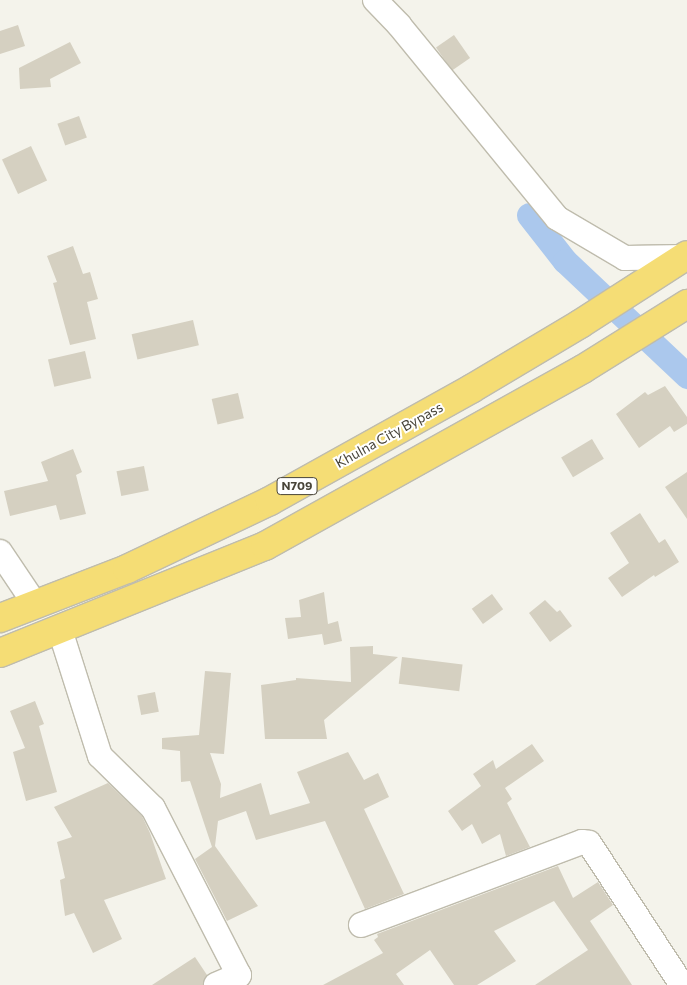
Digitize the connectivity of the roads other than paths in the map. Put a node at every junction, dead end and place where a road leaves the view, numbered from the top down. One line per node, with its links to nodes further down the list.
1 (375, 0): 2 (street)
2 (679, 261): 5 (highway, Khulna City Bypass / N709)
3 (686, 304): 7 (highway, N709)
4 (0, 552): 5 (street)
5 (35, 604): 6 (highway, Khulna City Bypass / N709)
6 (0, 618)
7 (60, 630): 8 (highway, N709); 10 (street)
8 (0, 653)
9 (361, 925): 11 (street)
10 (216, 985)
11 (682, 985)

